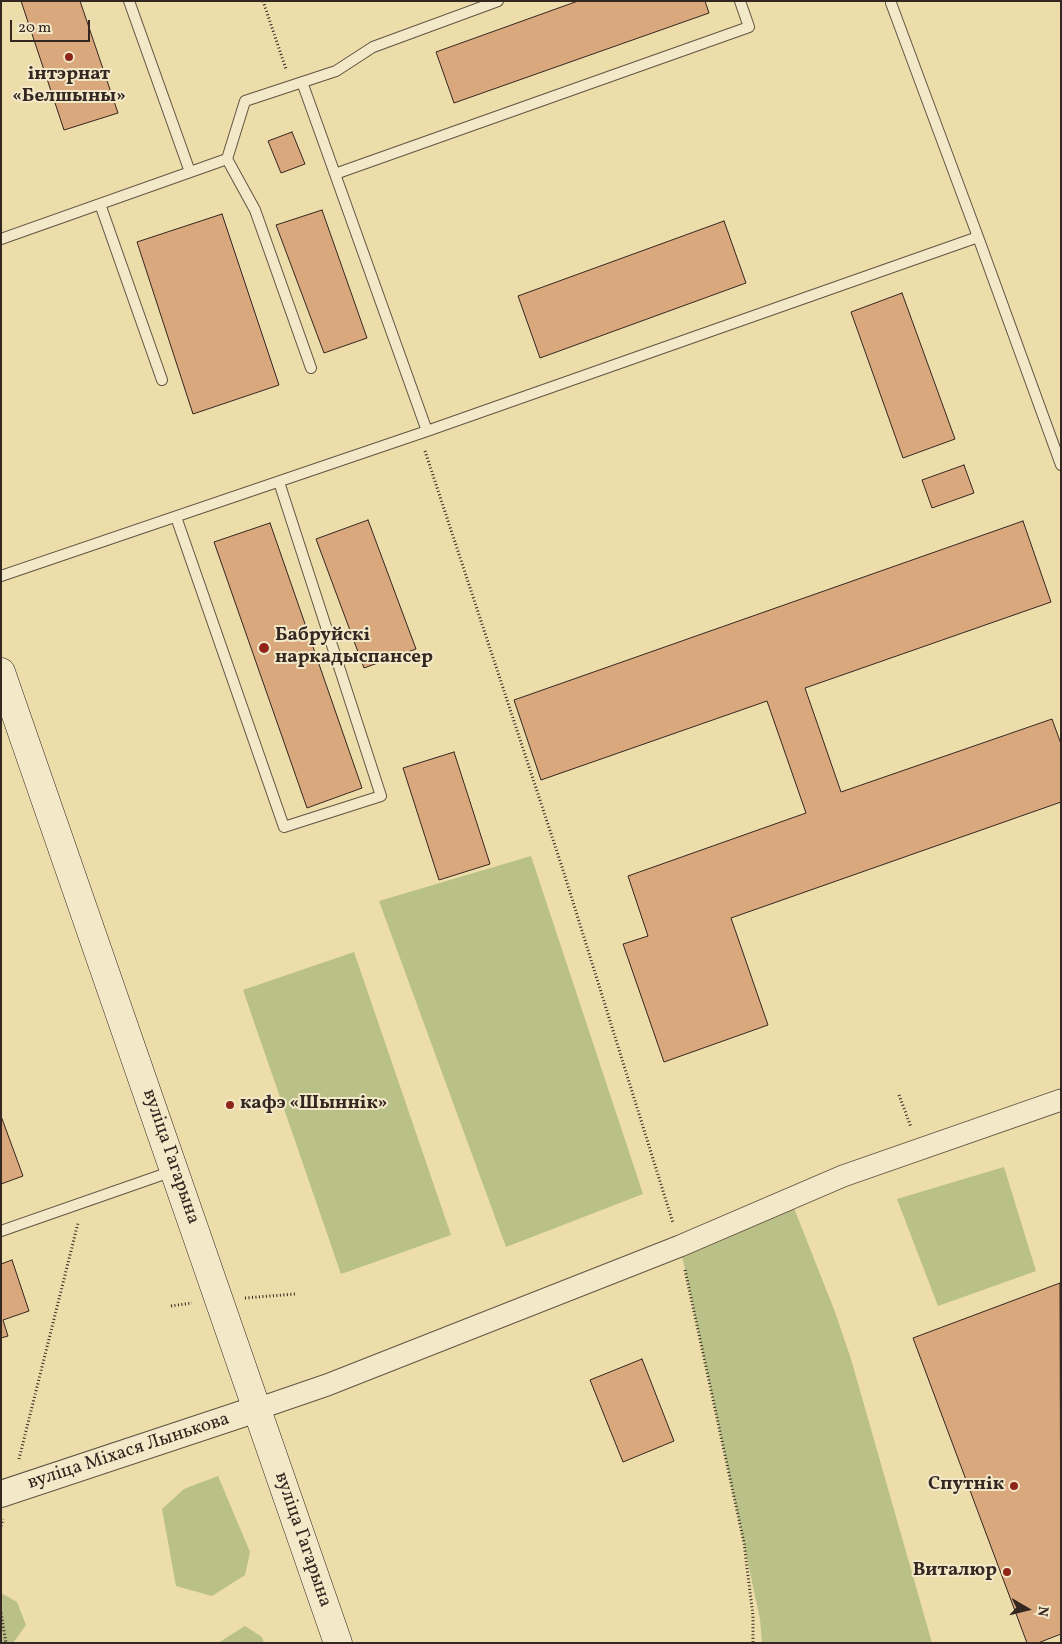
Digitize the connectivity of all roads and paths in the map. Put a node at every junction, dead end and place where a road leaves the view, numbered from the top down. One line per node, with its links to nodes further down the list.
1 (128, 1): 8 (lane)
2 (263, 1): 6 (path)
3 (498, 1): 6 (lane)
4 (740, 1): 9 (lane)
5 (891, 3): 11 (lane)
6 (297, 84): 7 (lane); 9 (lane)
7 (228, 159): 8 (lane); 13 (lane)
8 (190, 172): 10 (lane)
9 (335, 174): 15 (lane)
10 (100, 204): 12 (lane); 14 (lane)
11 (978, 237): 15 (lane); 16 (lane)
12 (1, 239)
13 (311, 368)
14 (162, 380)
15 (423, 432): 17 (lane); 27 (path)
16 (1061, 465)
17 (279, 482): 18 (lane); 18 (lane)
18 (176, 517): 19 (lane)
19 (1, 576)
20 (1, 672): 24 (main road, вуліца Гагарына)
21 (898, 1095): 23 (path)
22 (1061, 1100): 23 (street)
23 (919, 1148): 27 (street)
24 (175, 1170): 25 (lane); 28 (main road, вуліца Гагарына)
25 (82, 1203): 26 (lane); 29 (path)
26 (1, 1231)
27 (680, 1246): 28 (street); 34 (path)
28 (257, 1409): 29 (street, вуліца Міхася Лынькова); 33 (main road, вуліца Гагарына)
29 (6, 1493): 30 (path)
30 (1, 1526)
31 (1, 1613): 32 (path)
32 (6, 1643)
33 (338, 1643)
34 (753, 1643)

